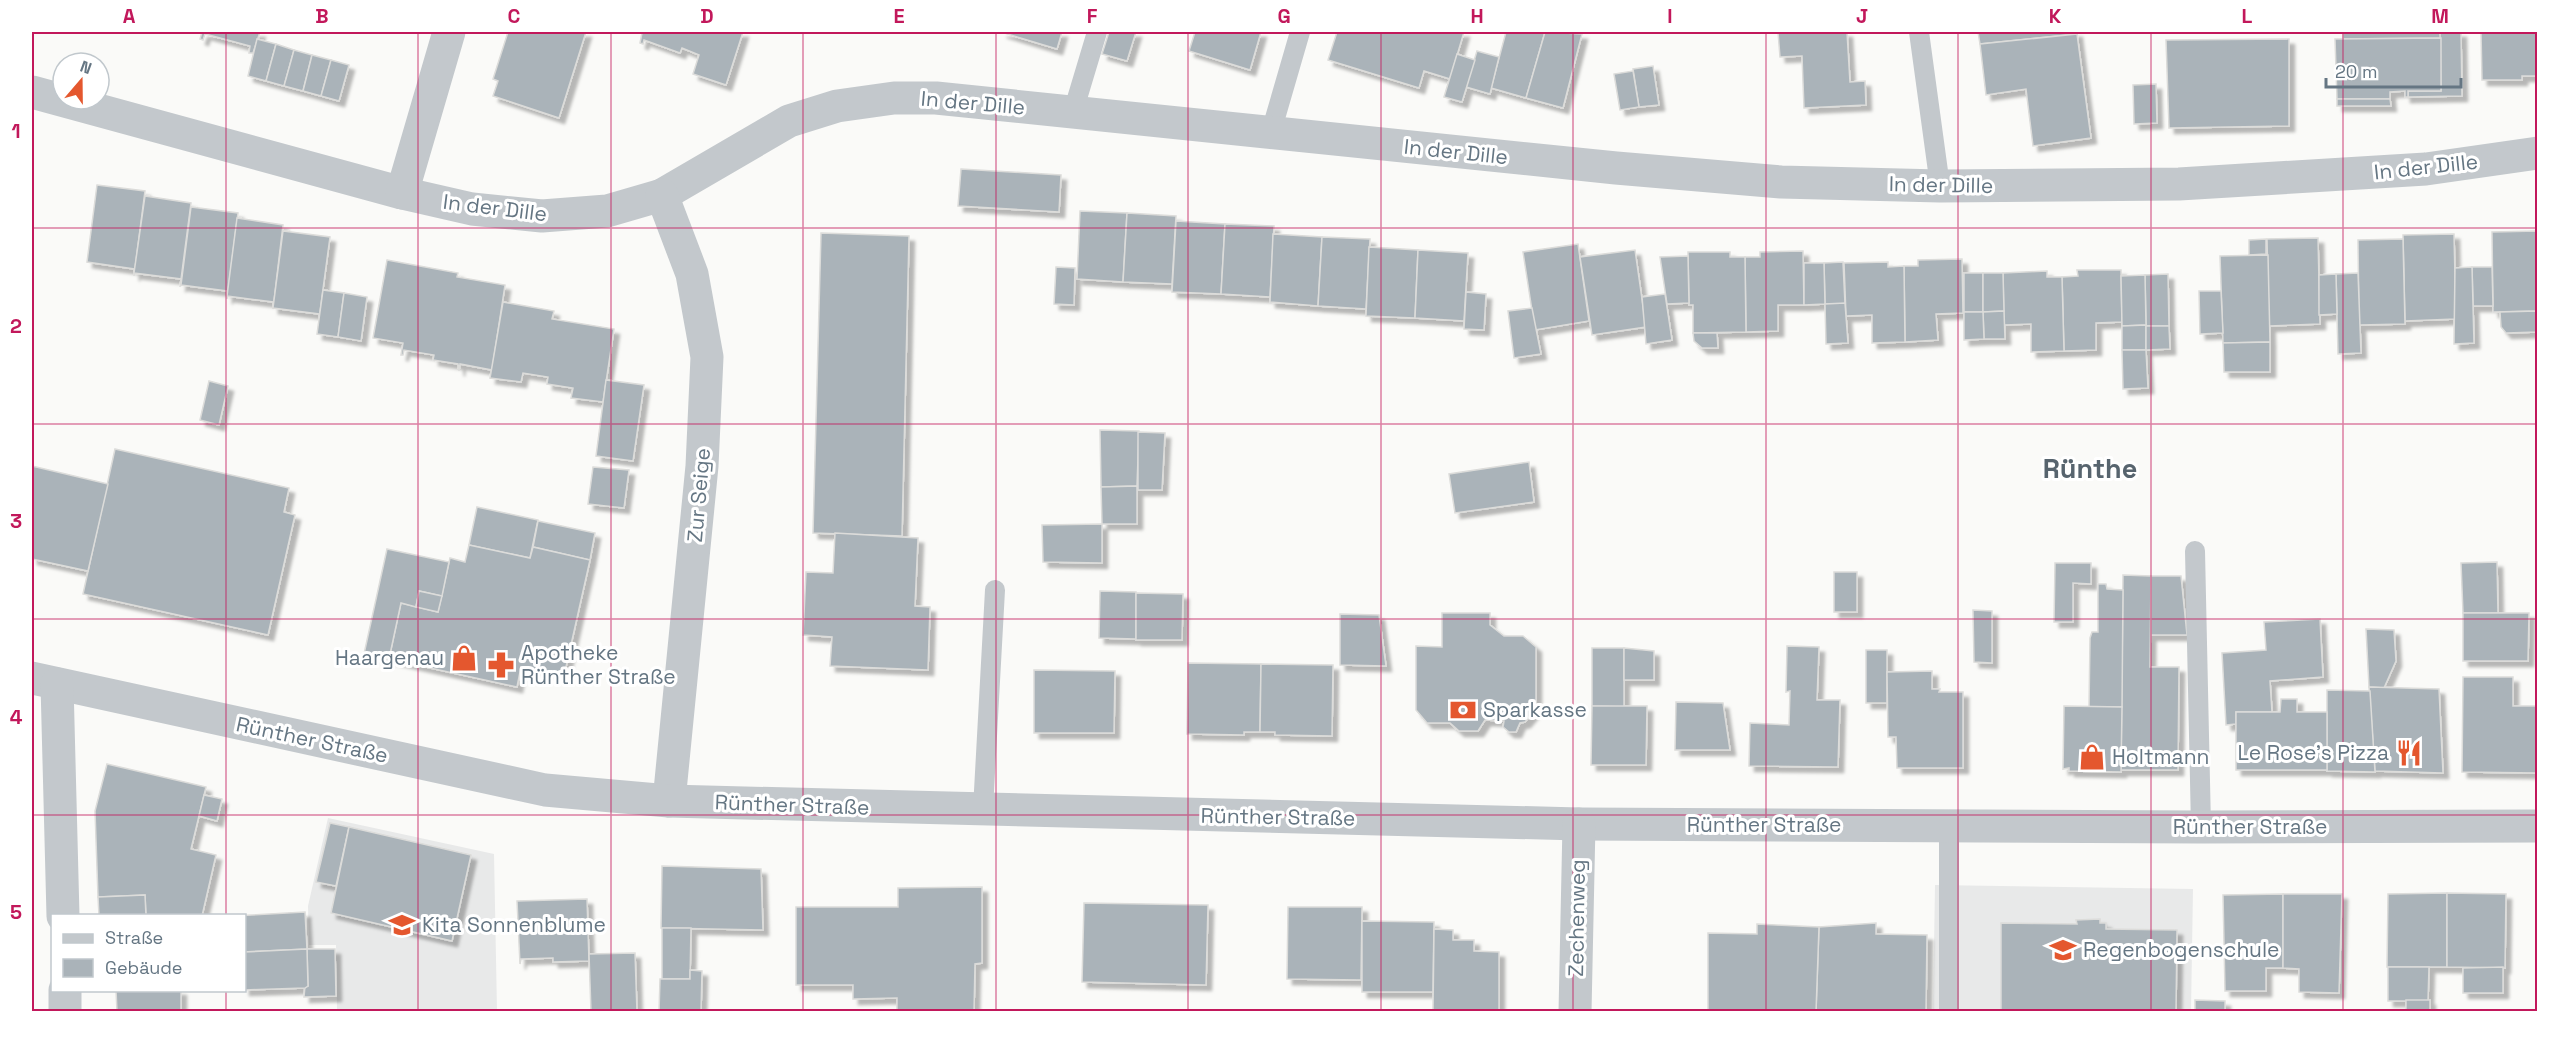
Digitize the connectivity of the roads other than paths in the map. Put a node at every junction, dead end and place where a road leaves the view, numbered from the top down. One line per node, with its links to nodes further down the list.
1 (449, 32): 10 (street)
2 (1097, 32): 6 (lane)
3 (1300, 32): 7 (lane)
4 (1919, 32): 9 (lane)
5 (32, 92): 10 (street, In der Dille)
6 (1073, 112): 7 (street, In der Dille); 11 (street, In der Dille)
7 (1271, 132): 9 (street, In der Dille)
8 (2538, 153): 9 (street, In der Dille)
9 (1940, 186)
10 (402, 193): 11 (street, In der Dille)
11 (662, 195): 15 (street, Zur Seige)
12 (2195, 551): 20 (lane)
13 (995, 590): 16 (lane)
14 (44, 681): 15 (street, Rünther Straße); 21 (street)
15 (669, 801): 16 (street, Rünther Straße)
16 (983, 809): 17 (street, Rünther Straße)
17 (1579, 824): 18 (street, Rünther Straße); 24 (street, Zechenweg)
18 (1949, 825): 20 (street, Rünther Straße); 25 (lane)
19 (2538, 826): 20 (street, Rünther Straße)
20 (2201, 827)
21 (63, 914)
22 (65, 992): 23 (street)
23 (65, 1011)
24 (1575, 1011)
25 (1949, 1011)

